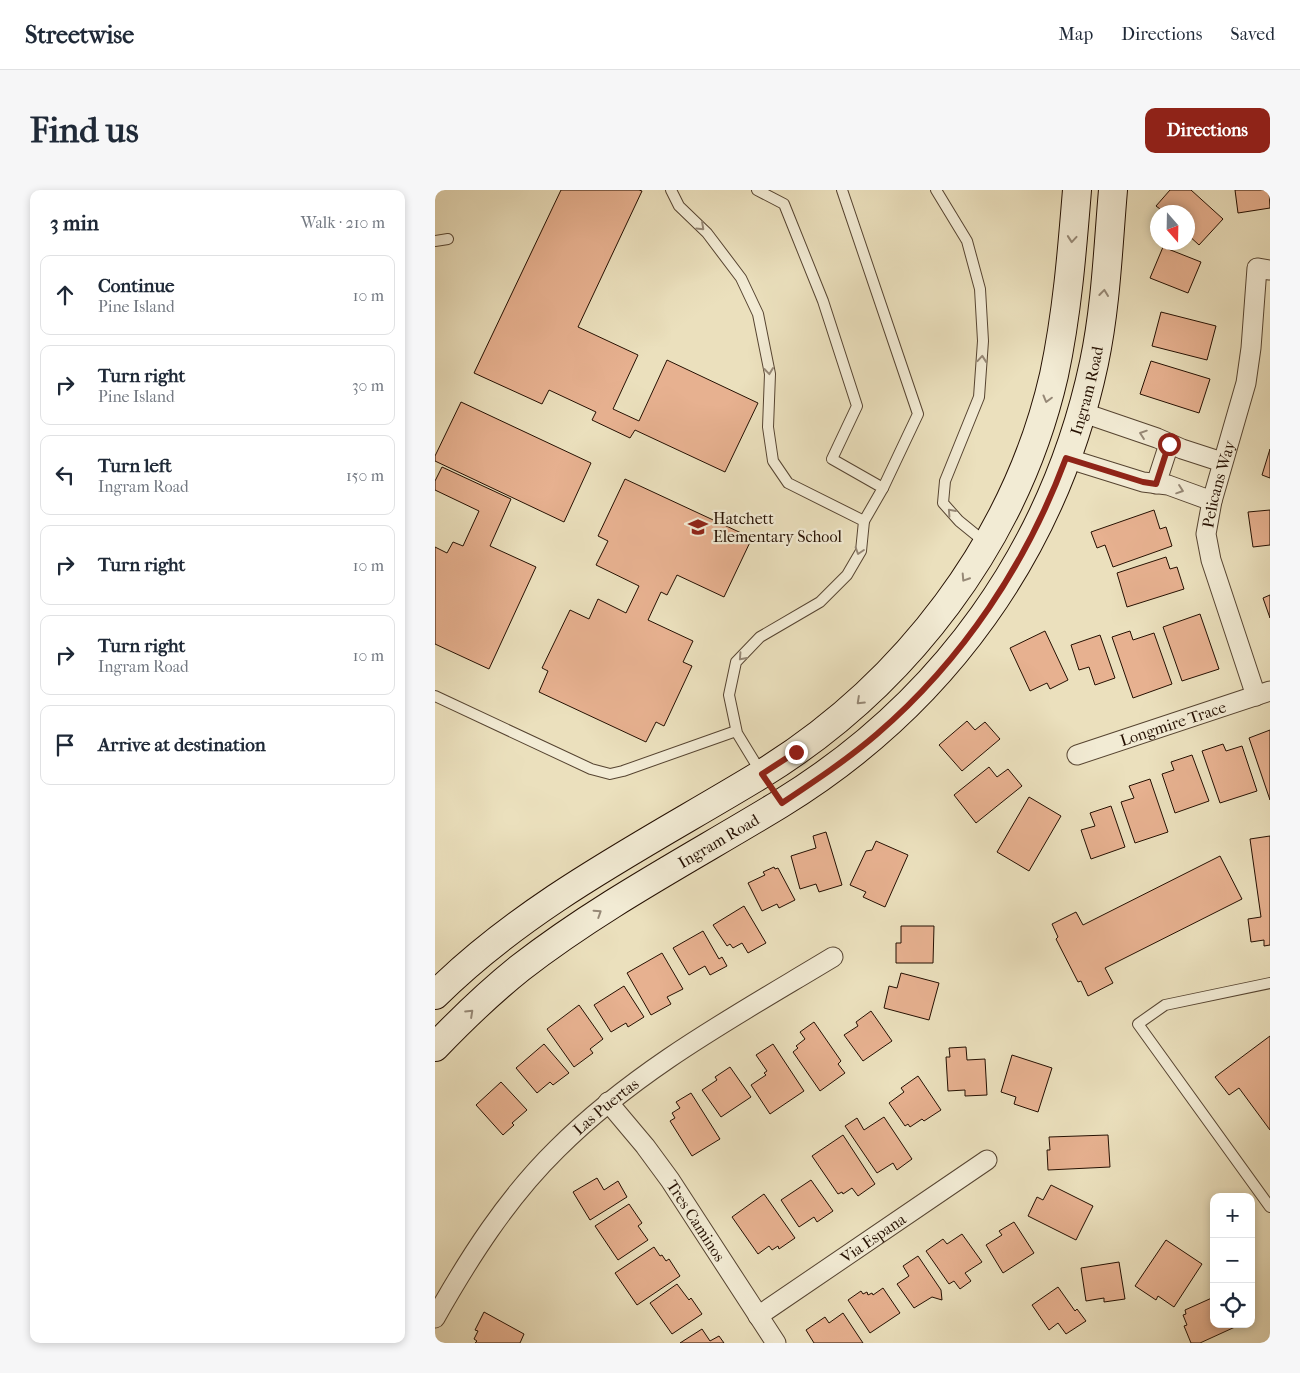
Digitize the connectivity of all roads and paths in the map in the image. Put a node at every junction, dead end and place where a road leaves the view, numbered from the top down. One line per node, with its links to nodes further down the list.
1 (671, 190): 17 (lane, one-way to 17)
2 (757, 190): 15 (lane)
3 (842, 190): 15 (lane)
4 (936, 190): 18 (lane, one-way to 4)
5 (1077, 190): 18 (main road, one-way to 18)
6 (1113, 190): 10 (main road, Ingram Road, one-way to 6)
7 (448, 239): 8 (lane)
8 (435, 241)
9 (1264, 269): 13 (street, Pelicans Way)
10 (1081, 412): 11 (street, one-way to 10); 12 (main road, Ingram Road)
11 (1169, 444): 13 (street); 14 (street)
12 (1066, 458): 14 (street); 22 (main road, Ingram Road)
13 (1222, 462): 16 (street, Pelicans Way)
14 (1156, 484): 16 (street, one-way to 16)
15 (883, 488): 17 (lane)
16 (1211, 501): 19 (street, Pelicans Way)
17 (864, 521): 21 (lane, one-way to 21)
18 (987, 544): 22 (main road); 24 (main road, one-way to 24)
19 (1263, 693): 23 (street, Longmire Trace)
20 (435, 696): 21 (lane)
21 (736, 731): 24 (lane)
22 (877, 734): 25 (main road, Ingram Road)
23 (1077, 755)
24 (762, 774): 25 (main road); 28 (main road)
25 (782, 803): 29 (main road, Ingram Road, one-way to 25)
26 (833, 957): 30 (street, Las Puertas)
27 (1270, 983): 32 (lane)
28 (435, 996)
29 (435, 1047)
30 (608, 1102): 33 (street, Tres Caminos); 34 (street, Las Puertas)
31 (987, 1160): 33 (street, Via Espana)
32 (1270, 1207)
33 (758, 1316): 35 (street, Tres Caminos)
34 (435, 1318)
35 (776, 1343)

